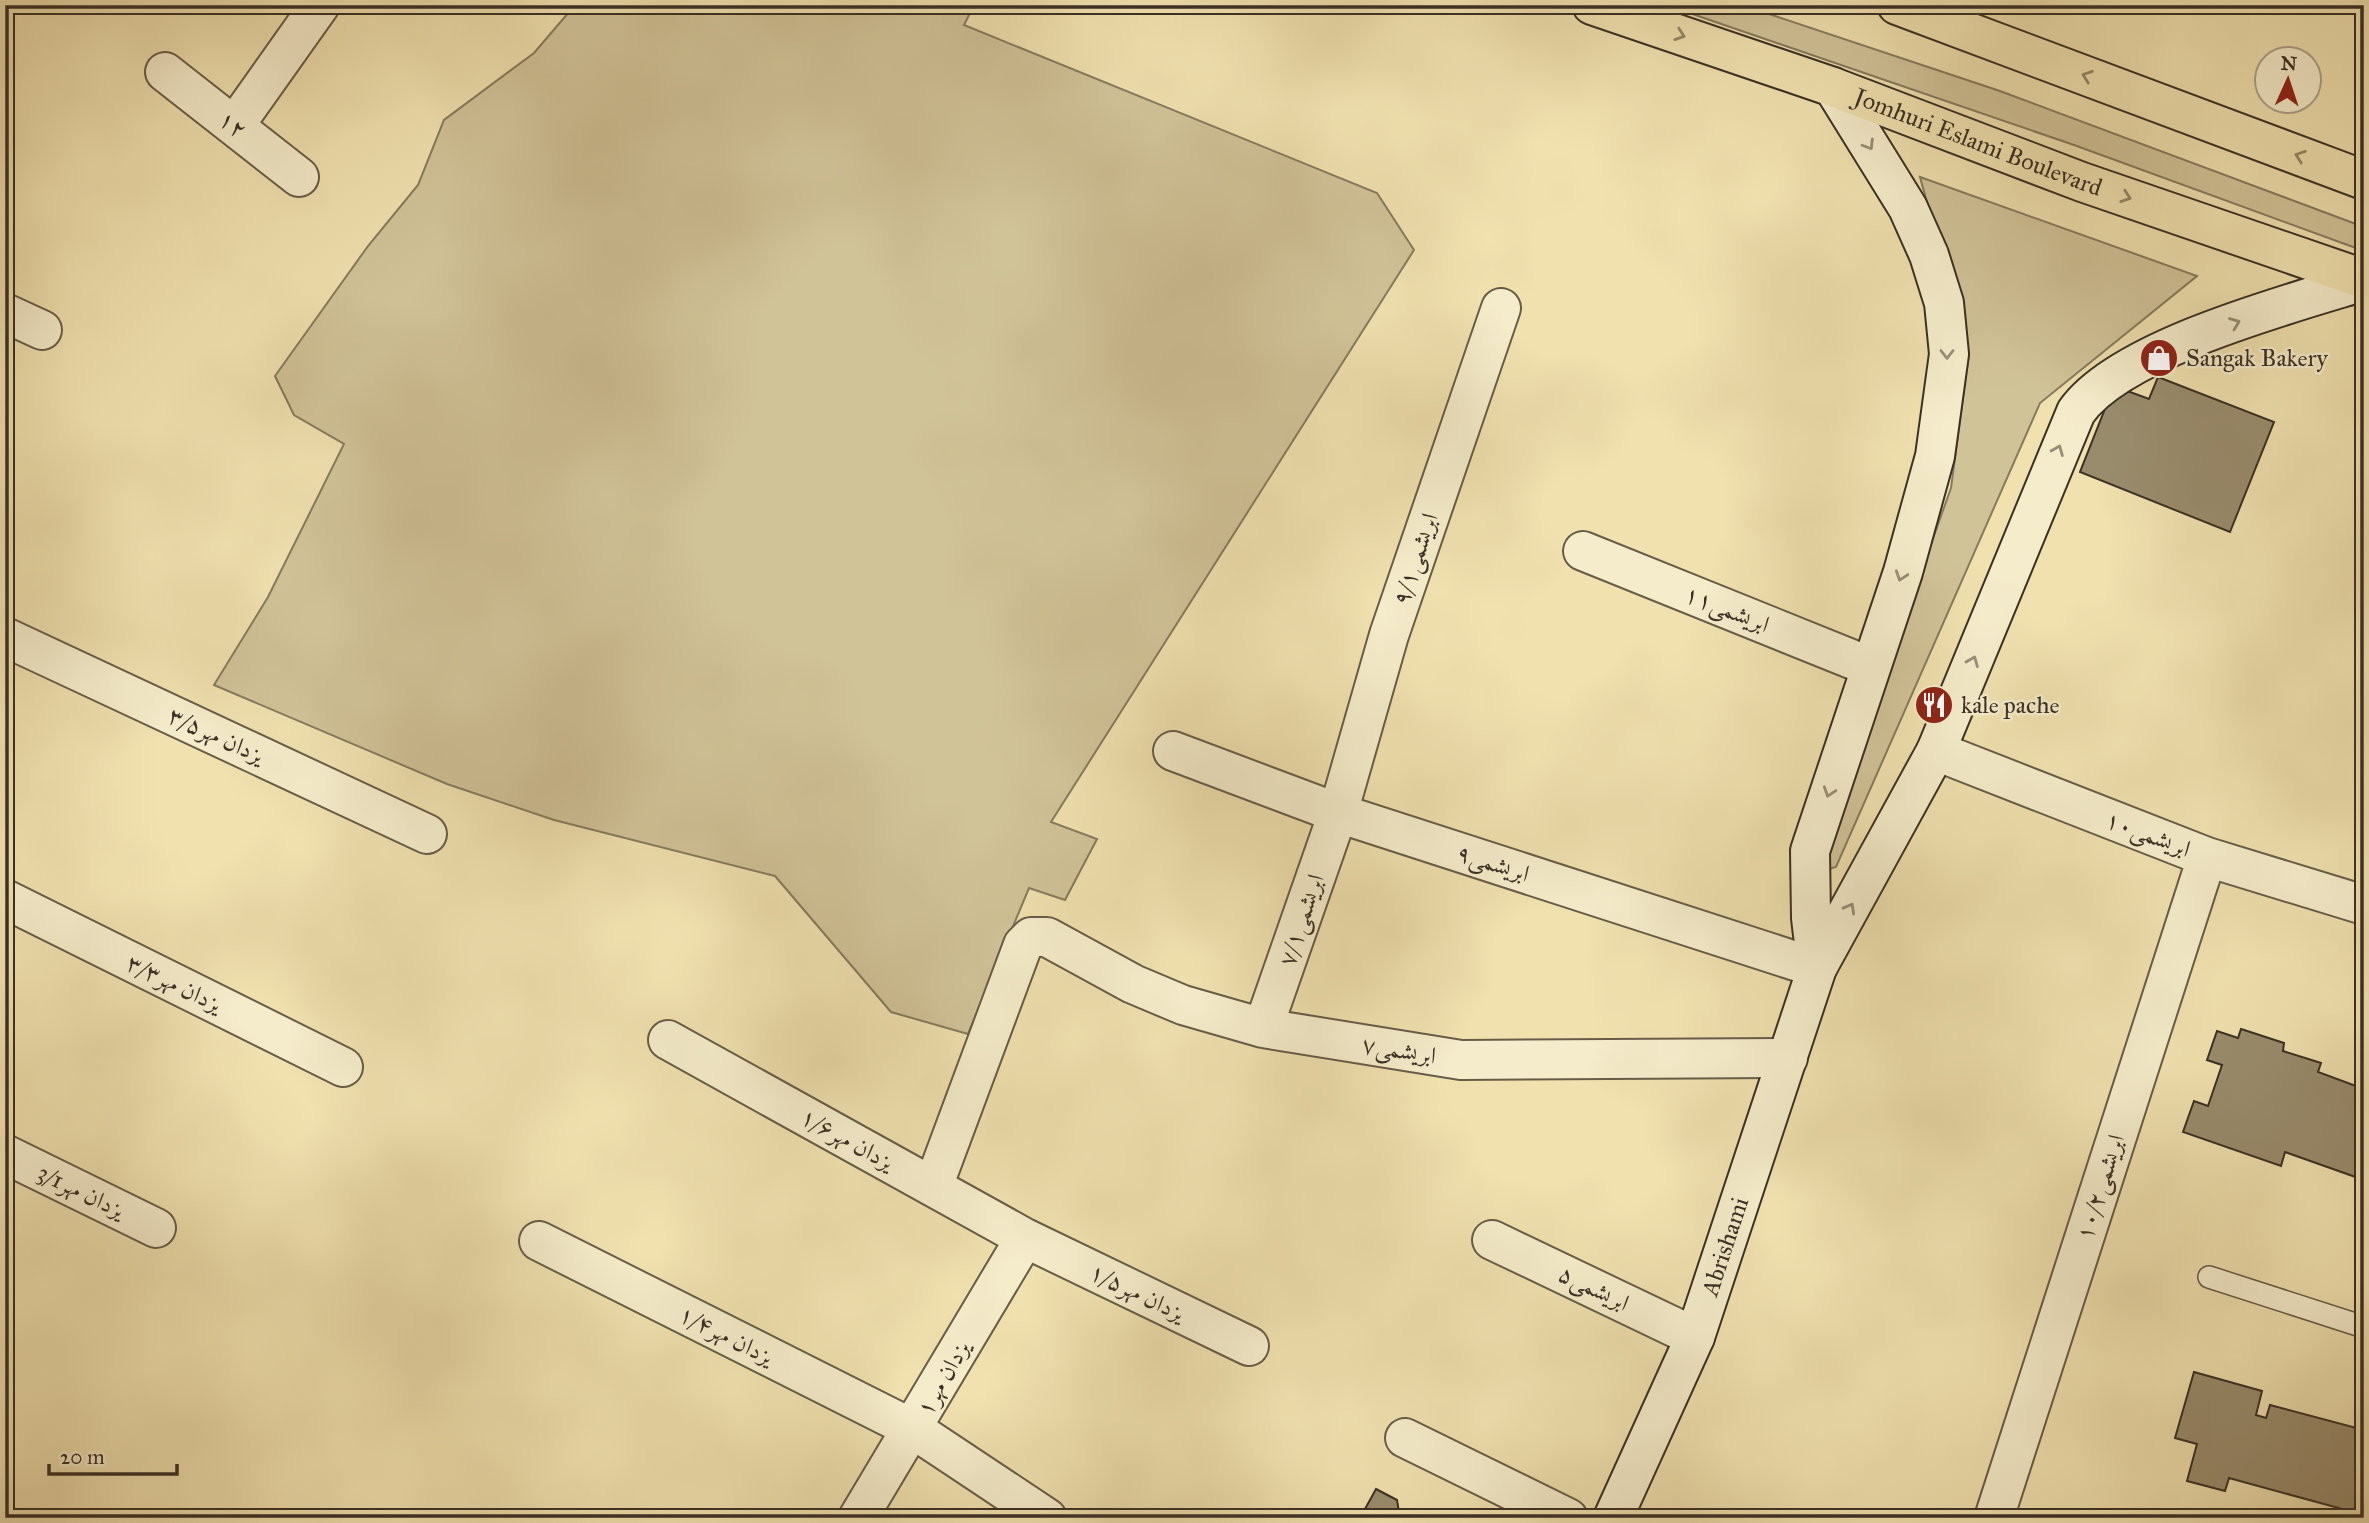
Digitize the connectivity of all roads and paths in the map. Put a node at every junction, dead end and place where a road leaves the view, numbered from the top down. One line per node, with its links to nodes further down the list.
1 (320, 5): 6 (street)
2 (1592, 5): 5 (main road, Jomhuri Eslami Boulevard, one-way to 5)
3 (1897, 5): 8 (main road, one-way to 3)
4 (164, 72): 6 (street, ۱۲)
5 (1833, 87): 9 (main road, Jomhuri Eslami Boulevard, one-way to 9); 15 (street, one-way to 15)
6 (235, 125): 7 (street, ۱۲)
7 (299, 177)
8 (2364, 180)
9 (2364, 280): 17 (street, one-way to 9)
10 (1501, 307): 18 (street, ۹/۱ابریشمی)
11 (5, 313): 12 (street)
12 (42, 330)
13 (1583, 551): 15 (street, ابریشمی۱۱)
14 (5, 637): 19 (street, ۳/۵یزدان مهر)
15 (1871, 667): 23 (street, one-way to 23)
16 (1173, 751): 18 (street, ابریشمی۹)
17 (1936, 751): 20 (street, ابریشمی۱۰); 23 (street, one-way to 17)
18 (1338, 813): 23 (street, ابریشمی۹); 24 (street, ابریشمی۷/۱)
19 (427, 834)
20 (2207, 857): 22 (street, ابریشمی۱۰); 44 (street, ۱۰/۲ابریشمی)
21 (5, 899): 27 (street, ۳/۳یزدان مهر)
22 (2364, 905)
23 (1817, 968): 26 (street, Abrishami)
24 (1264, 1028): 26 (street, ابریشمی۷); 29 (street, ابریشمی۷)
25 (668, 1040): 29 (street, ۱/۶یزدان مهر)
26 (1788, 1058): 36 (street, Abrishami)
27 (343, 1067)
28 (5, 1154): 30 (street, 3/1یزدان مهر)
29 (933, 1186): 31 (street, ۱/۶یزدان مهر)
30 (156, 1228)
31 (1025, 1238): 37 (street, ۱/۵یزدان مهر); 38 (street, یزدان مهر۱)
32 (1492, 1240): 36 (street, ابریشمی۵)
33 (539, 1241): 38 (street, ۱/۴یزدان مهر)
34 (2208, 1277): 35 (lane)
35 (2364, 1327)
36 (1695, 1337): 43 (street, Abrishami)
37 (1249, 1346)
38 (913, 1429): 40 (street, یزدان مهر۱); 41 (street, ۱/۴یزدان مهر)
39 (1405, 1438): 42 (street)
40 (858, 1518)
41 (1047, 1518)
42 (1568, 1518)
43 (1613, 1518)
44 (1994, 1518)

